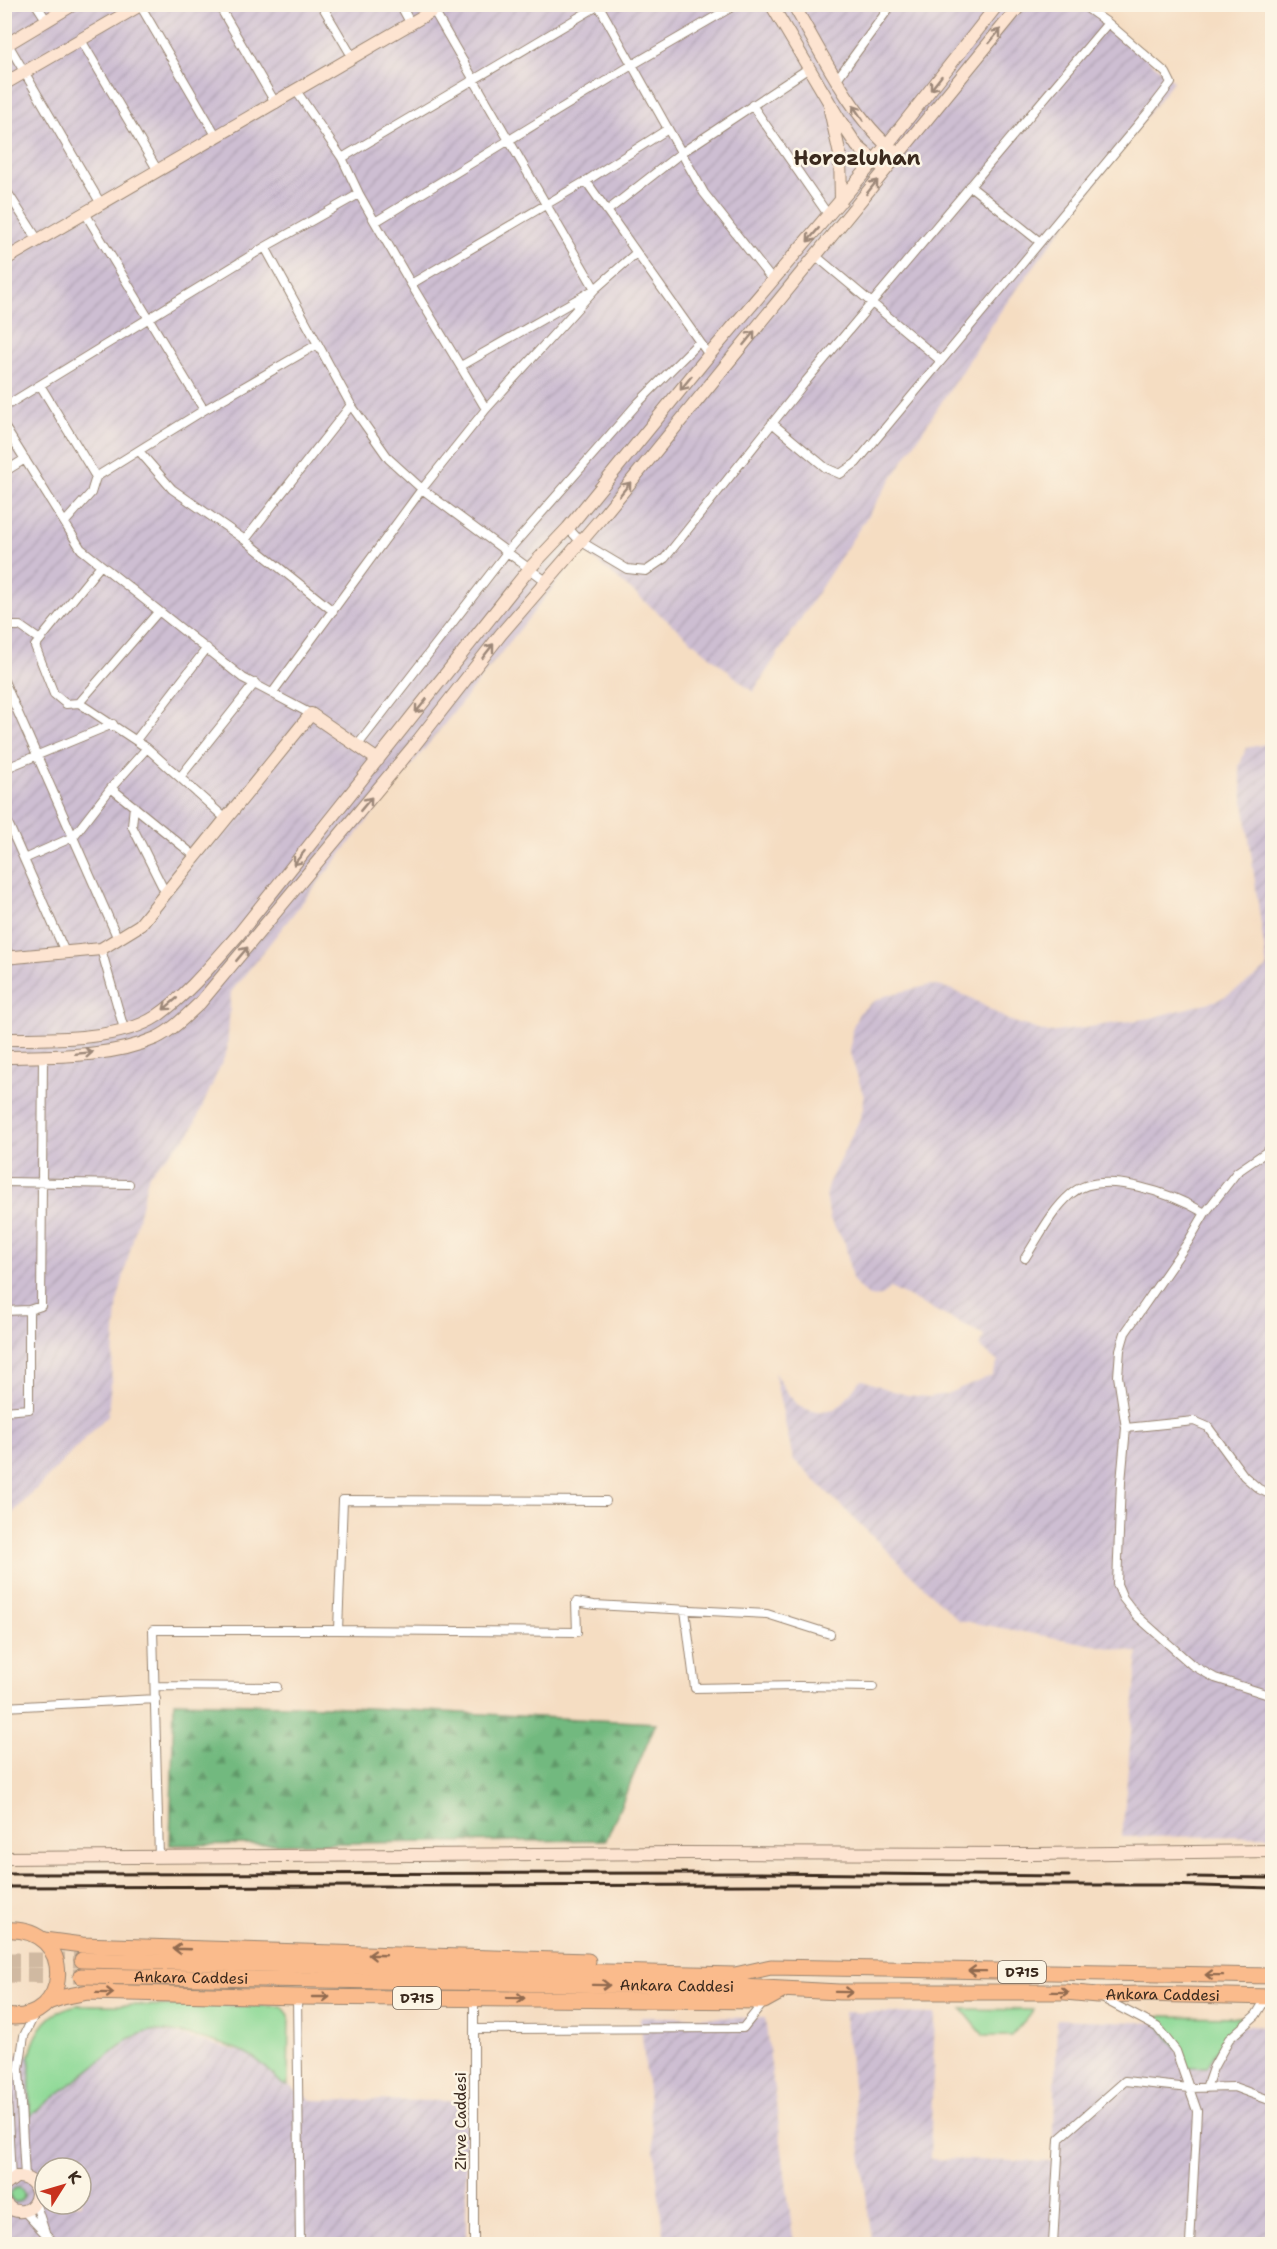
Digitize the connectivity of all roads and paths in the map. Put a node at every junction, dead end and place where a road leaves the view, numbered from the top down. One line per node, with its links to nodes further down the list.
1 (36, 4): 16 (street)
2 (74, 4): 16 (street)
3 (218, 4): 30 (street)
4 (321, 4): 21 (street)
5 (400, 4): 18 (street)
6 (737, 4): 22 (street)
7 (771, 4): 23 (street)
8 (792, 4): 25 (street)
9 (892, 4): 25 (street)
10 (998, 4): 35 (street, one-way to 35)
11 (1021, 4): 37 (street, one-way to 11)
12 (1081, 4): 17 (street)
13 (141, 5): 19 (street); 33 (street)
14 (600, 5): 22 (street); 26 (street)
15 (439, 8): 18 (street); 26 (street)
16 (47, 21): 20 (street)
17 (1108, 23): 43 (street); 54 (street)
18 (411, 24): 21 (street)
19 (81, 40): 24 (street); 41 (street)
20 (6, 45): 24 (street)
21 (353, 58): 28 (street)
22 (632, 65): 32 (street); 34 (street)
23 (809, 68): 29 (street); 31 (street)
24 (24, 73): 27 (street); 47 (street)
25 (837, 79): 35 (street, one-way to 25)
26 (475, 80): 34 (street); 38 (street)
27 (4, 84)
28 (297, 92): 30 (street); 38 (street)
29 (828, 100): 39 (street); 46 (street)
30 (276, 104): 33 (street)
31 (752, 105): 36 (street); 51 (street)
32 (668, 129): 36 (street); 42 (street)
33 (217, 137): 41 (street)
34 (510, 141): 48 (street); 52 (street)
35 (887, 145): 37 (street); 39 (street)
36 (681, 153): 49 (street); 59 (street)
37 (899, 154): 40 (street)
38 (342, 158): 45 (street)
39 (875, 160): 40 (street); 46 (street)
40 (886, 170): 57 (street, one-way to 40)
41 (159, 171): 47 (street)
42 (586, 181): 48 (street); 49 (street)
43 (970, 186): 54 (street); 62 (street)
44 (4, 187): 53 (street)
45 (359, 194): 52 (street); 55 (street)
46 (841, 201): 51 (street)
47 (101, 204): 50 (street)
48 (545, 204): 60 (street); 61 (street)
49 (607, 211): 56 (street)
50 (85, 213): 53 (street); 63 (street)
51 (829, 216): 59 (street, one-way to 59)
52 (375, 222): 60 (street)
53 (38, 240): 58 (street)
54 (1040, 242): 67 (street)
55 (265, 247): 63 (street); 65 (street)
56 (636, 253): 61 (street); 64 (street)
57 (816, 256): 62 (street); 84 (street, one-way to 57)
58 (4, 260)
59 (773, 281): 66 (street)
60 (411, 284): 68 (street)
61 (596, 289): 68 (street); 73 (street)
62 (871, 303): 67 (street); 74 (street)
63 (148, 318): 69 (street); 72 (street)
64 (699, 342): 66 (street); 85 (street)
65 (318, 344): 70 (street); 72 (street)
66 (709, 356): 82 (street, one-way to 82)
67 (941, 360): 74 (street)
68 (461, 366): 73 (street)
69 (40, 385): 71 (street); 79 (street)
70 (351, 405): 80 (street); 83 (street)
71 (4, 406)
72 (204, 410): 76 (street)
73 (486, 410): 80 (street)
74 (772, 423): 84 (street)
75 (4, 426): 77 (street)
76 (139, 450): 79 (street); 83 (street)
77 (25, 459): 78 (street); 81 (street)
78 (4, 472)
79 (96, 477): 81 (street)
80 (422, 489): 85 (street); 90 (street)
81 (64, 522): 86 (street)
82 (568, 528): 84 (street); 87 (street)
83 (245, 540): 90 (street)
84 (580, 541): 88 (street)
85 (508, 551): 87 (street); 101 (street)
86 (101, 566): 89 (street); 92 (street)
87 (530, 568): 88 (street); 104 (street, one-way to 104)
88 (546, 581): 124 (street, one-way to 88)
89 (159, 611): 93 (street); 97 (street)
90 (333, 611): 96 (street)
91 (4, 626): 92 (street)
92 (40, 640): 97 (street)
93 (207, 648): 95 (street); 100 (street)
94 (4, 681): 103 (street)
95 (255, 683): 96 (street); 106 (street)
96 (273, 692): 98 (street)
97 (79, 703): 99 (street)
98 (310, 714): 101 (street); 110 (street)
99 (113, 724): 100 (street); 103 (street)
100 (136, 740): 102 (street)
101 (357, 746): 104 (street)
102 (147, 748): 106 (street); 107 (street)
103 (38, 756): 105 (street); 112 (street)
104 (378, 760): 121 (street, one-way to 121)
105 (4, 769)
106 (181, 776): 110 (street)
107 (111, 788): 108 (street); 112 (street)
108 (134, 806): 113 (street); 115 (street)
109 (4, 814): 111 (street)
110 (226, 819): 113 (street)
111 (8, 829): 114 (street)
112 (73, 837): 114 (street); 116 (street)
113 (196, 857): 115 (street)
114 (24, 859): 119 (street)
115 (166, 894): 116 (street)
116 (118, 939): 118 (street)
117 (4, 944): 120 (street)
118 (101, 949): 119 (street); 121 (street)
119 (65, 952): 120 (street)
120 (7, 958)
121 (124, 1029): 122 (street)
122 (4, 1039)
123 (4, 1057): 124 (street)
124 (43, 1057): 127 (street)
125 (1272, 1148): 129 (street)
126 (4, 1182): 127 (street)
127 (42, 1182): 128 (street); 131 (street)
128 (129, 1184)
129 (1205, 1213): 130 (street); 134 (street)
130 (1025, 1258)
131 (29, 1310): 132 (street); 133 (street)
132 (4, 1311)
133 (4, 1411)
134 (1126, 1428): 135 (street); 143 (street)
135 (1272, 1495)
136 (606, 1501): 138 (street)
137 (685, 1610): 138 (street); 139 (street); 141 (street)
138 (338, 1630): 140 (street)
139 (830, 1634)
140 (156, 1686): 142 (street); 144 (street)
141 (873, 1687)
142 (277, 1688)
143 (1272, 1696)
144 (156, 1699): 145 (street); 147 (street)
145 (4, 1707)
146 (1272, 1851): 147 (street)
147 (159, 1857): 148 (street)
148 (4, 1858)
149 (4, 1930): 150 (highway)
150 (44, 1940): 152 (highway, one-way to 150); 161 (highway)
151 (82, 1960): 152 (highway, Ankara Caddesi / D715)
152 (771, 1967): 153 (highway, Ankara Caddesi / D715, one-way to 152)
153 (1272, 1975)
154 (81, 1976): 155 (highway, Ankara Caddesi / D715, one-way to 155)
155 (785, 1990): 156 (highway, Ankara Caddesi / D715, one-way to 156); 160 (highway, D715)
156 (1096, 1995): 158 (highway, Ankara Caddesi / D715); 165 (street)
157 (297, 1997): 159 (highway, D715, one-way to 159); 161 (highway, D715, one-way to 157); 178 (street)
158 (1270, 1997): 166 (street)
159 (474, 1998): 160 (highway, D715, one-way to 160); 163 (street, Zirve Caddesi)
160 (764, 2001): 163 (street)
161 (42, 2007): 162 (highway); 168 (street)
162 (4, 2016)
163 (474, 2029): 179 (street, Zirve Caddesi)
164 (4, 2035): 169 (street)
165 (1189, 2088): 166 (street); 180 (street); 181 (street)
166 (1206, 2088): 167 (street)
167 (1272, 2101)
168 (25, 2177): 169 (street); 170 (street)
169 (8, 2182)
170 (33, 2184)
171 (4, 2202): 173 (street)
172 (33, 2206): 173 (street)
173 (21, 2211): 174 (street); 176 (street)
174 (4, 2216)
175 (40, 2216): 176 (street)
176 (46, 2235): 177 (street)
177 (55, 2244)
178 (300, 2244)
179 (474, 2244)
180 (1053, 2244)
181 (1191, 2244)

